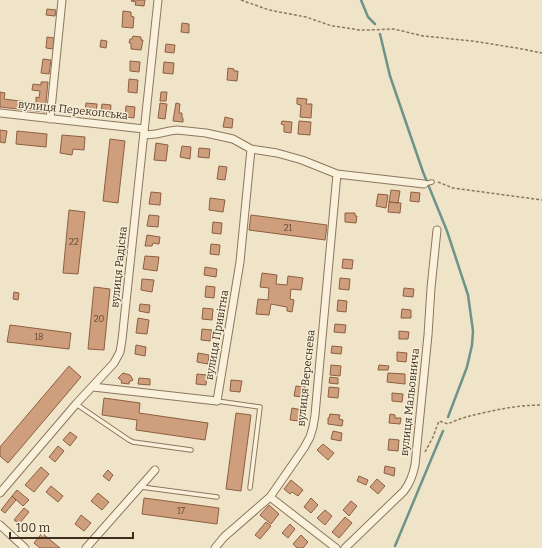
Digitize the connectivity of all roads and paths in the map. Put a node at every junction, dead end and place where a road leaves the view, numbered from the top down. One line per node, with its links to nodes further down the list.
1 (62, 0): 6 (street)
2 (158, 0): 7 (street, вулиця Радісна)
3 (240, 0): 4 (path)
4 (542, 53)
5 (0, 113): 6 (street, вулиця Перекопська)
6 (50, 119): 7 (street, вулиця Перекопська)
7 (144, 132): 8 (street, вулиця Перекопська); 14 (street, вулиця Радісна)
8 (251, 150): 9 (street, вулиця Перекопська); 15 (street, вулиця Привітна)
9 (337, 174): 11 (street, вулиця Перекопська); 25 (street, вулиця Вереснева)
10 (432, 182): 11 (lane); 12 (path)
11 (424, 184)
12 (542, 200)
13 (437, 230): 19 (street, вулиця Мальовнича)
14 (93, 387): 15 (street); 16 (street, вулиця Радісна)
15 (217, 401): 22 (lane)
16 (76, 404): 18 (lane); 23 (street, вулиця Радісна)
17 (542, 405): 19 (path)
18 (191, 450)
19 (415, 465): 31 (street, вулиця Мальовнича)
20 (156, 470): 21 (street)
21 (141, 487): 24 (lane); 28 (street)
22 (250, 488)
23 (0, 493)
24 (217, 497)
25 (270, 497): 29 (street, вулиця Вереснева); 30 (street)
26 (0, 525): 27 (street)
27 (26, 548)
28 (86, 548)
29 (215, 548)
30 (336, 548)
31 (345, 548)

